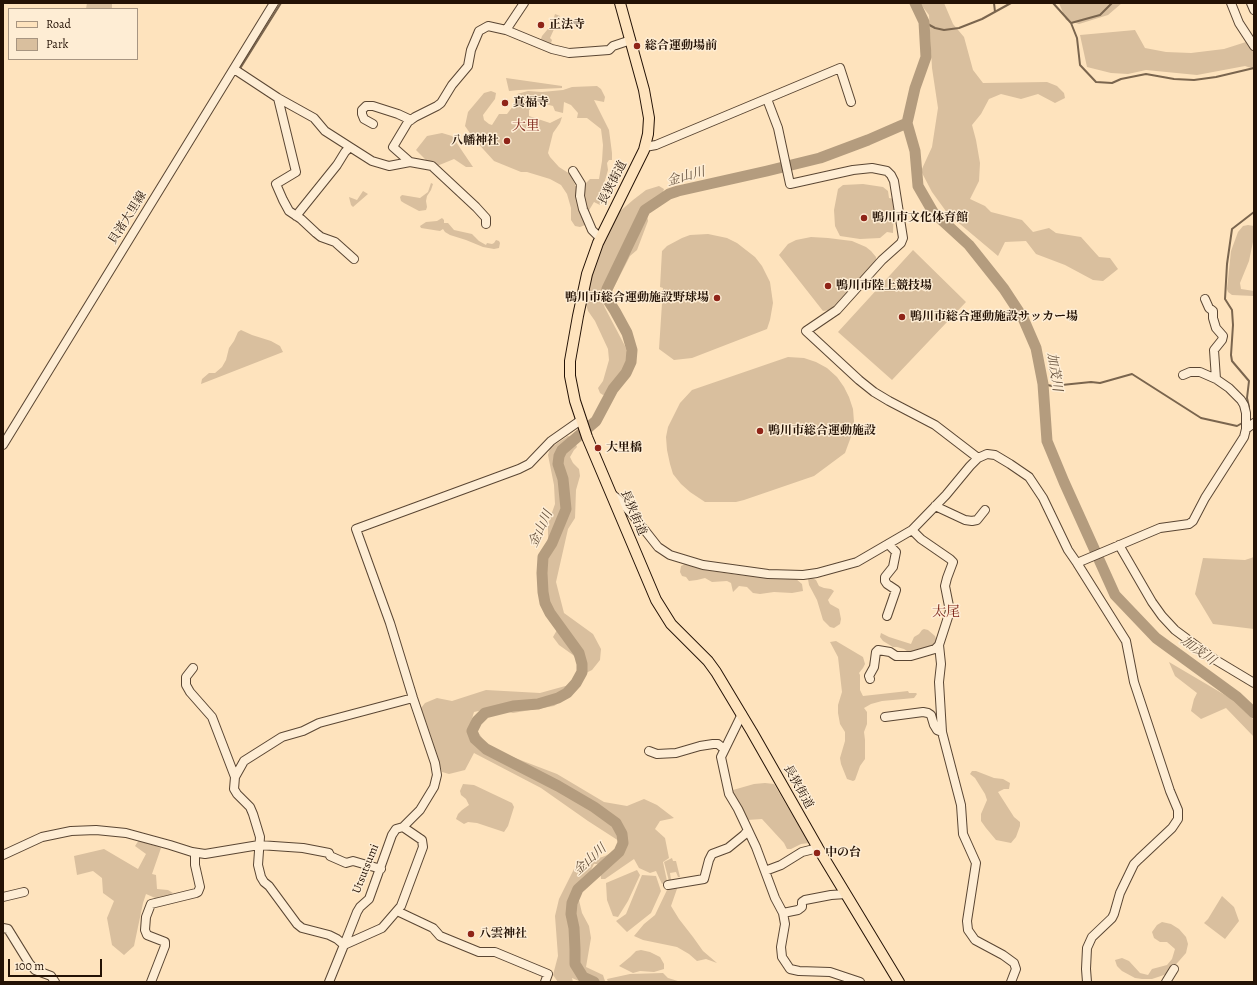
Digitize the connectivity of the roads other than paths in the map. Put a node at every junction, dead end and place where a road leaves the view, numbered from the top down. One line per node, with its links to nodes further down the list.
1 (274, 3): 10 (street, 貝渚大里線)
2 (524, 3): 7 (street)
3 (620, 3): 8 (main road, 長狭街道)
4 (1231, 3): 9 (street)
5 (1250, 3): 6 (street)
6 (1254, 10)
7 (506, 30): 8 (street); 14 (street)
8 (631, 40): 17 (main road, 長狭街道)
9 (1253, 43)
10 (234, 69): 11 (street); 30 (street, 貝渚大里線)
11 (278, 98): 16 (street); 20 (street)
12 (767, 99): 13 (street); 17 (street); 31 (street)
13 (851, 102)
14 (411, 120): 15 (street); 18 (street)
15 (373, 124)
16 (350, 147): 18 (street); 20 (street)
17 (646, 147): 22 (main road, 長狭街道)
18 (410, 162): 21 (street)
19 (573, 171): 22 (street)
20 (296, 216): 23 (street)
21 (486, 224)
22 (600, 237): 27 (main road, 長狭街道)
23 (354, 259)
24 (1205, 299): 26 (street)
25 (1183, 375): 26 (street)
26 (1216, 380): 29 (street)
27 (581, 421): 32 (main road, 長狭街道); 44 (street, Utsutsumi)
28 (1254, 423): 29 (street)
29 (1246, 429): 37 (street)
30 (3, 445)
31 (978, 458): 33 (street); 38 (street)
32 (611, 493): 36 (street); 45 (main road, 長狭街道)
33 (935, 506): 34 (street); 35 (street)
34 (985, 510)
35 (912, 530): 36 (street); 40 (street)
36 (888, 544): 39 (street)
37 (1119, 545): 38 (street); 43 (street)
38 (1077, 563): 75 (street)
39 (887, 616)
40 (939, 645): 42 (street); 47 (street)
41 (193, 668): 50 (street)
42 (870, 679)
43 (1254, 683)
44 (413, 698): 50 (street); 51 (street, Utsutsumi)
45 (742, 714): 48 (street); 54 (main road, 長狭街道)
46 (885, 717): 47 (street)
47 (942, 732): 74 (street)
48 (724, 749): 49 (street); 52 (street)
49 (649, 751)
50 (235, 777): 53 (street)
51 (403, 827): 57 (street, Utsutsumi); 63 (street)
52 (748, 830): 58 (street); 59 (street)
53 (260, 845): 55 (street); 57 (street); 66 (street)
54 (818, 848): 58 (street); 61 (main road, 長狭街道)
55 (195, 853): 56 (street); 69 (street)
56 (3, 855)
57 (380, 869): 66 (street, Utsutsumi)
58 (765, 871): 64 (street)
59 (668, 885)
60 (24, 892): 62 (street)
61 (846, 894): 64 (street); 73 (main road, 長狭街道)
62 (3, 897)
63 (397, 911): 66 (street); 71 (street)
64 (783, 913): 72 (street)
65 (3, 928): 68 (street)
66 (344, 945): 70 (street, Utsutsumi)
67 (1174, 969): 76 (street)
68 (54, 982)
69 (151, 982)
70 (329, 982)
71 (545, 982)
72 (860, 982)
73 (899, 982)
74 (1011, 982)
75 (1087, 982)
76 (1166, 982)

